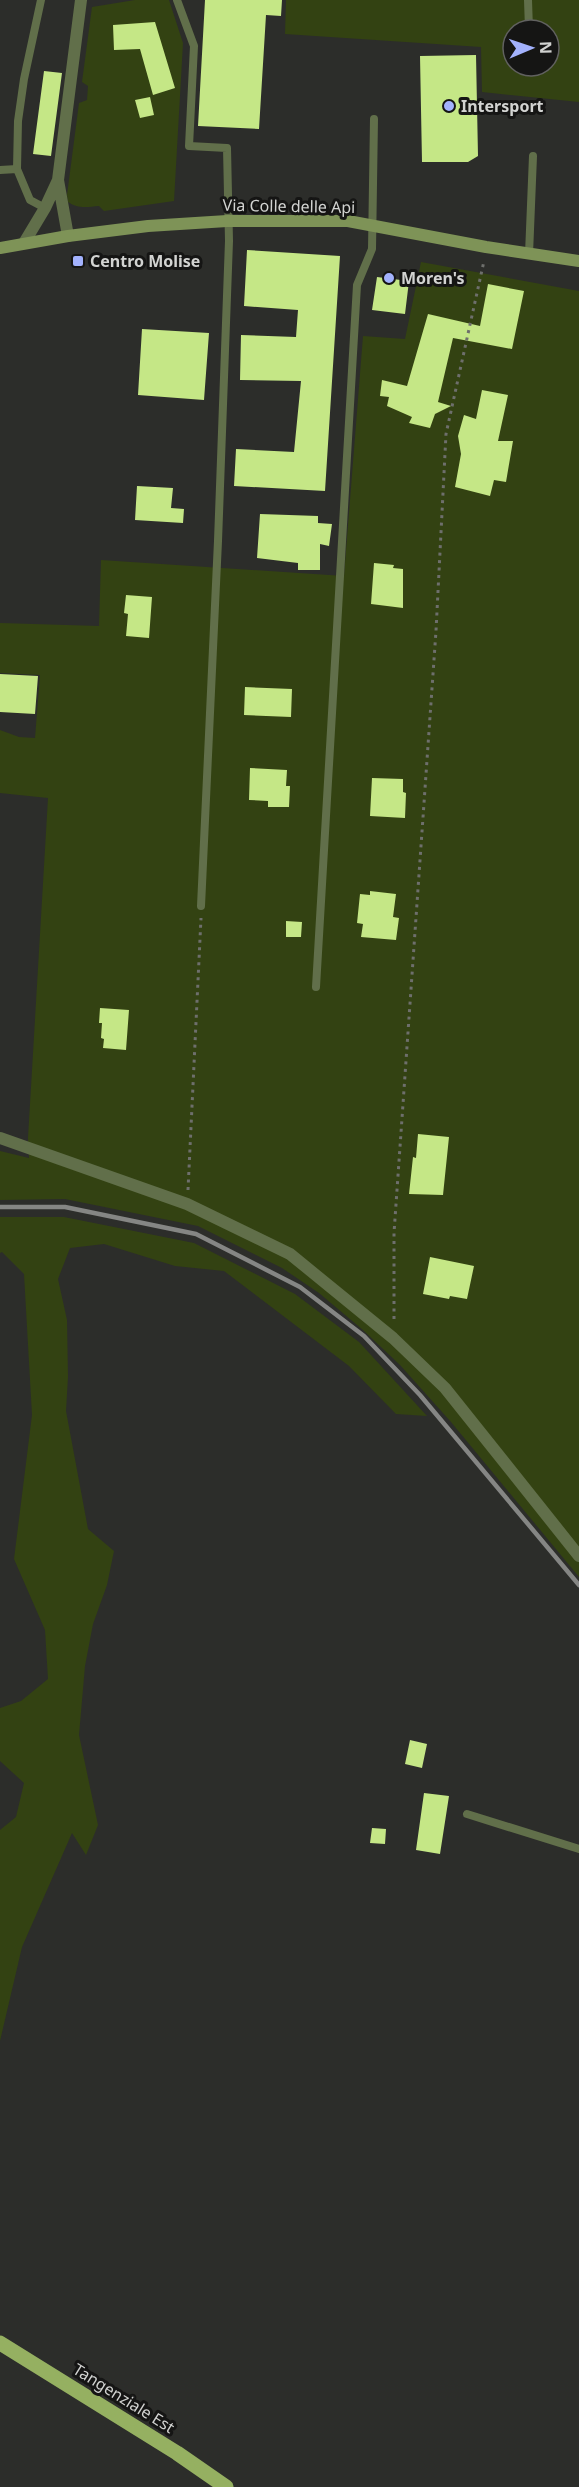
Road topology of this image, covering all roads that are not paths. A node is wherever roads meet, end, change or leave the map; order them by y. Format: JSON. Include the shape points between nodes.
{"nodes":[{"id":1,"x":41,"y":0,"type":"edge"},
{"id":2,"x":81,"y":0,"type":"edge"},
{"id":3,"x":177,"y":0,"type":"edge"},
{"id":4,"x":528,"y":0,"type":"edge"},
{"id":5,"x":529,"y":18,"type":"edge"},
{"id":6,"x":374,"y":119,"type":"dead end"},
{"id":7,"x":533,"y":156,"type":"dead end"},
{"id":8,"x":17,"y":169,"type":"junction"},
{"id":9,"x":0,"y":170,"type":"edge"},
{"id":10,"x":58,"y":180,"type":"junction"},
{"id":11,"x":45,"y":208,"type":"junction"},
{"id":12,"x":227,"y":221,"type":"junction"},
{"id":13,"x":373,"y":225,"type":"junction"},
{"id":14,"x":69,"y":236,"type":"junction"},
{"id":15,"x":24,"y":243,"type":"junction"},
{"id":16,"x":0,"y":248,"type":"edge"},
{"id":17,"x":529,"y":254,"type":"junction"},
{"id":18,"x":579,"y":261,"type":"edge"},
{"id":19,"x":201,"y":906,"type":"road end"},
{"id":20,"x":316,"y":987,"type":"dead end"},
{"id":21,"x":0,"y":1138,"type":"edge"},
{"id":22,"x":579,"y":1556,"type":"edge"},
{"id":23,"x":467,"y":1814,"type":"dead end"},
{"id":24,"x":579,"y":1849,"type":"edge"},
{"id":25,"x":0,"y":2343,"type":"edge"},
{"id":26,"x":226,"y":2487,"type":"edge"}],
"edges":[{"from":1,"to":8,"type":"lane","via":[[18,121]]},
{"from":2,"to":10,"type":"street"},
{"from":3,"to":12,"type":"lane","via":[[194,46],[189,146],[227,148]]},
{"from":4,"to":5,"type":"lane"},
{"from":6,"to":13,"type":"lane"},
{"from":7,"to":17,"type":"lane"},
{"from":8,"to":9,"type":"lane"},
{"from":8,"to":11,"type":"lane","via":[[30,200]]},
{"from":10,"to":11,"type":"street"},
{"from":10,"to":14,"type":"street"},
{"from":11,"to":15,"type":"street"},
{"from":12,"to":13,"type":"main road","name":"Via Colle delle Api","via":[[348,220]]},
{"from":12,"to":14,"type":"main road","name":"Via Colle delle Api"},
{"from":12,"to":19,"type":"lane","via":[[218,541]]},
{"from":13,"to":17,"type":"main road","name":"Via Colle delle Api"},
{"from":13,"to":20,"type":"lane","via":[[372,249],[357,285]]},
{"from":14,"to":15,"type":"main road","name":"Via Colle delle Api"},
{"from":15,"to":16,"type":"main road","name":"Via Colle delle Api"},
{"from":17,"to":18,"type":"main road","name":"Via Colle delle Api"},
{"from":21,"to":22,"type":"street","via":[[187,1204],[290,1254],[393,1338],[445,1388]]},
{"from":23,"to":24,"type":"lane"},
{"from":25,"to":26,"type":"main road","name":"Tangenziale Est"}]}
